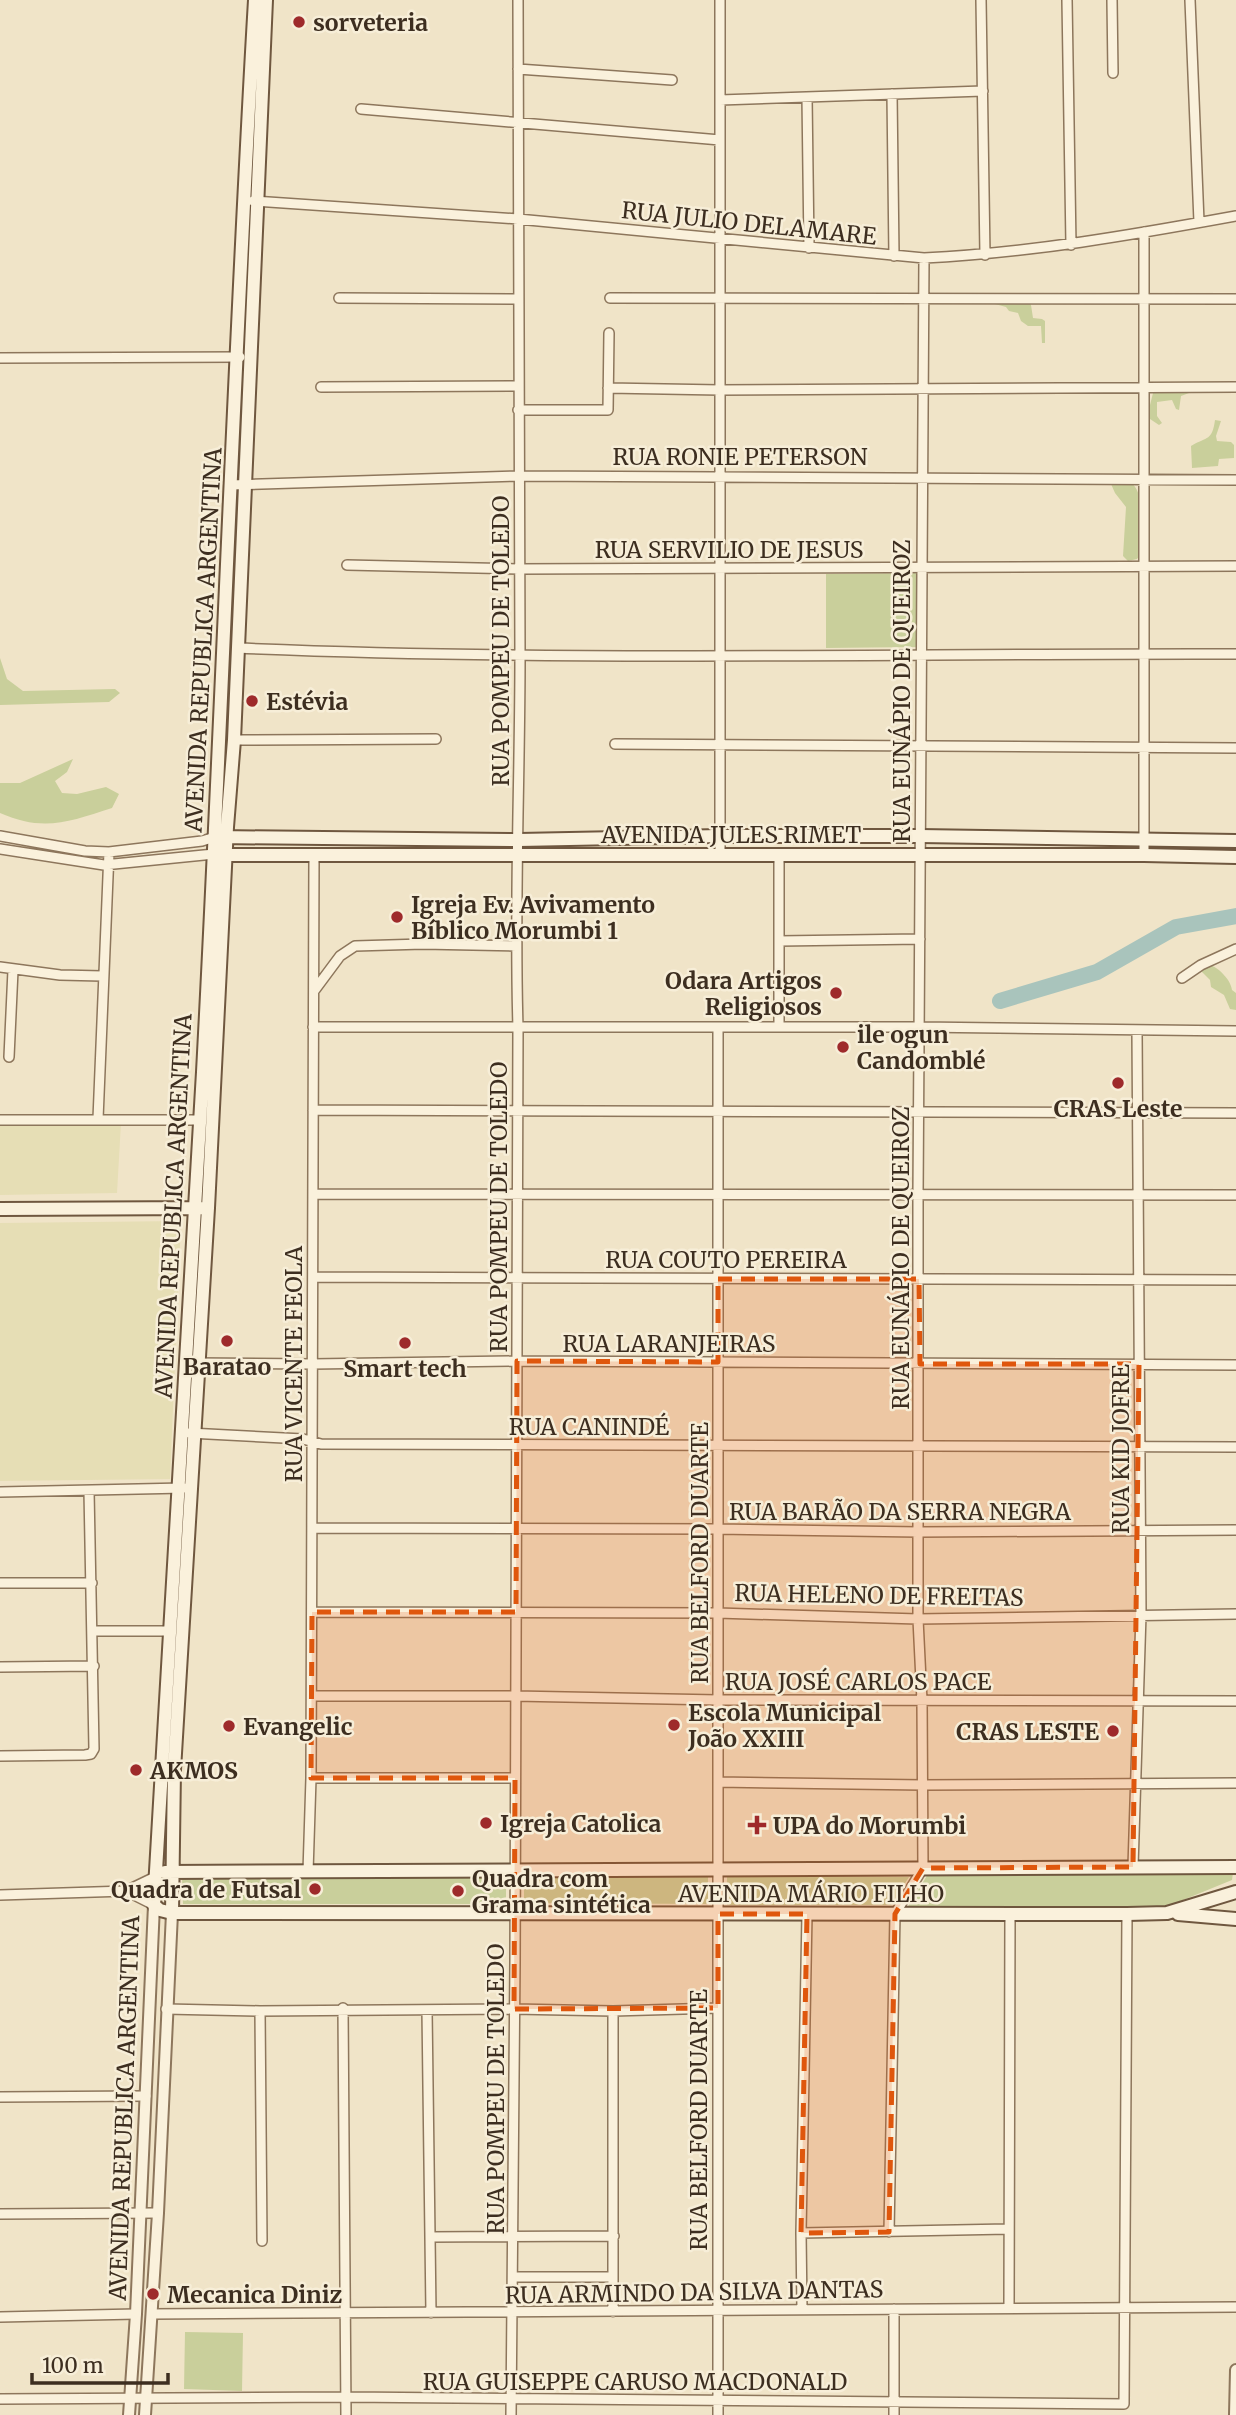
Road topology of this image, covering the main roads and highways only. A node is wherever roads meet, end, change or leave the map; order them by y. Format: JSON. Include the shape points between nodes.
{"nodes":[{"id":1,"x":255,"y":0,"type":"edge"},
{"id":2,"x":266,"y":0,"type":"edge"},
{"id":3,"x":243,"y":357,"type":"junction"},
{"id":4,"x":237,"y":485,"type":"junction"},
{"id":5,"x":224,"y":622,"type":"junction"},
{"id":6,"x":238,"y":648,"type":"junction"},
{"id":7,"x":220,"y":838,"type":"junction"},
{"id":8,"x":1236,"y":841,"type":"edge"},
{"id":9,"x":220,"y":855,"type":"junction"},
{"id":10,"x":1236,"y":857,"type":"edge"},
{"id":11,"x":194,"y":1208,"type":"junction"},
{"id":12,"x":0,"y":1209,"type":"edge"},
{"id":13,"x":208,"y":1209,"type":"junction"},
{"id":14,"x":184,"y":1488,"type":"junction"},
{"id":15,"x":1236,"y":1867,"type":"edge"},
{"id":16,"x":172,"y":1872,"type":"junction"},
{"id":17,"x":155,"y":1877,"type":"junction"},
{"id":18,"x":1236,"y":1892,"type":"edge"},
{"id":19,"x":172,"y":1913,"type":"junction"},
{"id":20,"x":1167,"y":1913,"type":"junction"},
{"id":21,"x":1236,"y":1919,"type":"edge"}],
"edges":[{"from":1,"to":3,"type":"main road","name":"AVENIDA REPUBLICA ARGENTINA","via":[[243,200]]},
{"from":2,"to":3,"type":"main road","name":"AVENIDA REPUBLICA ARGENTINA","via":[[257,201]]},
{"from":3,"to":4,"type":"main road","name":"AVENIDA REPUBLICA ARGENTINA"},
{"from":4,"to":5,"type":"main road","name":"AVENIDA REPUBLICA ARGENTINA"},
{"from":4,"to":6,"type":"main road","name":"AVENIDA REPUBLICA ARGENTINA"},
{"from":5,"to":6,"type":"main road"},
{"from":5,"to":7,"type":"main road","name":"AVENIDA REPUBLICA ARGENTINA"},
{"from":6,"to":7,"type":"main road","name":"AVENIDA REPUBLICA ARGENTINA","via":[[234,740]]},
{"from":7,"to":8,"type":"main road","name":"AVENIDA JULES RIMET","via":[[920,836]]},
{"from":7,"to":9,"type":"main road","name":"AVENIDA REPUBLICA ARGENTINA"},
{"from":9,"to":10,"type":"main road","name":"AVENIDA JULES RIMET"},
{"from":9,"to":11,"type":"main road","name":"AVENIDA REPUBLICA ARGENTINA"},
{"from":9,"to":13,"type":"main road","name":"AVENIDA REPUBLICA ARGENTINA"},
{"from":11,"to":12,"type":"main road"},
{"from":11,"to":13,"type":"main road"},
{"from":11,"to":14,"type":"main road","name":"AVENIDA REPUBLICA ARGENTINA","via":[[182,1425]]},
{"from":13,"to":14,"type":"main road","name":"AVENIDA REPUBLICA ARGENTINA","via":[[195,1435]]},
{"from":14,"to":16,"type":"main road","name":"AVENIDA REPUBLICA ARGENTINA"},
{"from":14,"to":17,"type":"main road","name":"AVENIDA REPUBLICA ARGENTINA"},
{"from":15,"to":16,"type":"main road","name":"AVENIDA MÁRIO FILHO"},
{"from":16,"to":17,"type":"main road","name":"AVENIDA MÁRIO FILHO"},
{"from":16,"to":19,"type":"main road","name":"AVENIDA REPUBLICA ARGENTINA"},
{"from":17,"to":19,"type":"main road","name":"AVENIDA REPUBLICA ARGENTINA","via":[[154,1905]]},
{"from":18,"to":20,"type":"main road","name":"AVENIDA MÁRIO FILHO"},
{"from":19,"to":20,"type":"main road","name":"AVENIDA MÁRIO FILHO"},
{"from":20,"to":21,"type":"main road"}]}
